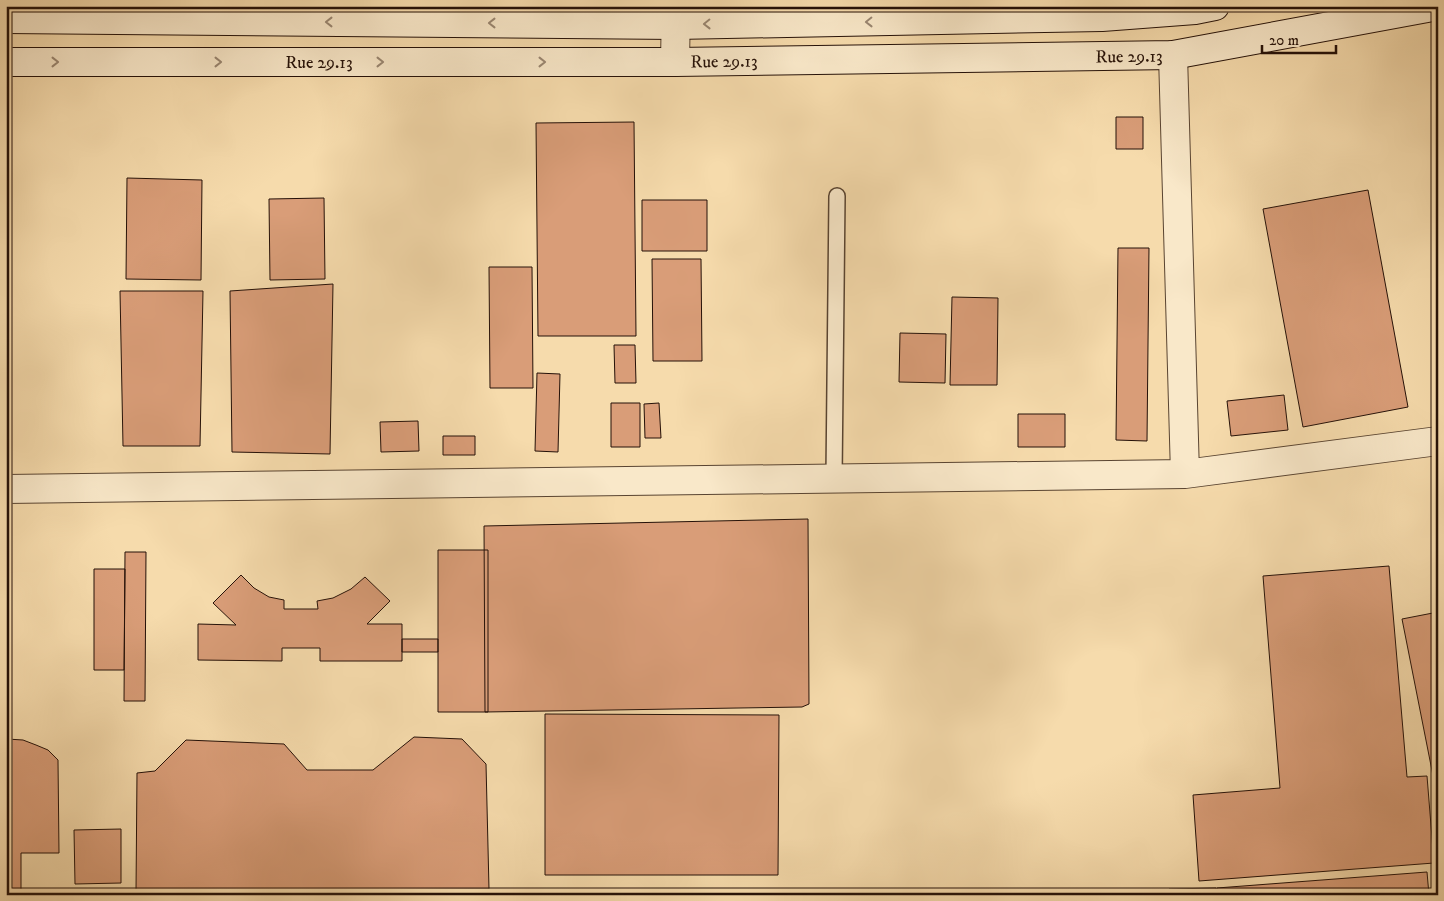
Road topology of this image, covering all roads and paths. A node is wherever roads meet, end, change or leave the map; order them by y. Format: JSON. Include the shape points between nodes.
{"nodes":[{"id":1,"x":1215,"y":6,"type":"edge"},
{"id":2,"x":1438,"y":6,"type":"edge"},
{"id":3,"x":676,"y":16,"type":"edge"},
{"id":4,"x":6,"y":19,"type":"edge"},
{"id":5,"x":1173,"y":55,"type":"junction"},
{"id":6,"x":6,"y":62,"type":"edge"},
{"id":7,"x":675,"y":62,"type":"junction"},
{"id":8,"x":837,"y":196,"type":"dead end"},
{"id":9,"x":1438,"y":441,"type":"edge"},
{"id":10,"x":1185,"y":474,"type":"junction"},
{"id":11,"x":834,"y":478,"type":"junction"},
{"id":12,"x":6,"y":489,"type":"edge"}],
"edges":[{"from":1,"to":3,"type":"main road","one_way":true,"via":[[1102,18]]},
{"from":2,"to":5,"type":"main road","name":"Rue 29.13"},
{"from":3,"to":4,"type":"main road","one_way":true},
{"from":3,"to":7,"type":"main road"},
{"from":5,"to":7,"type":"main road","name":"Rue 29.13"},
{"from":5,"to":10,"type":"main road"},
{"from":6,"to":7,"type":"main road","name":"Rue 29.13","one_way":true},
{"from":8,"to":11,"type":"lane"},
{"from":9,"to":10,"type":"main road"},
{"from":10,"to":11,"type":"main road"},
{"from":11,"to":12,"type":"main road"}]}
